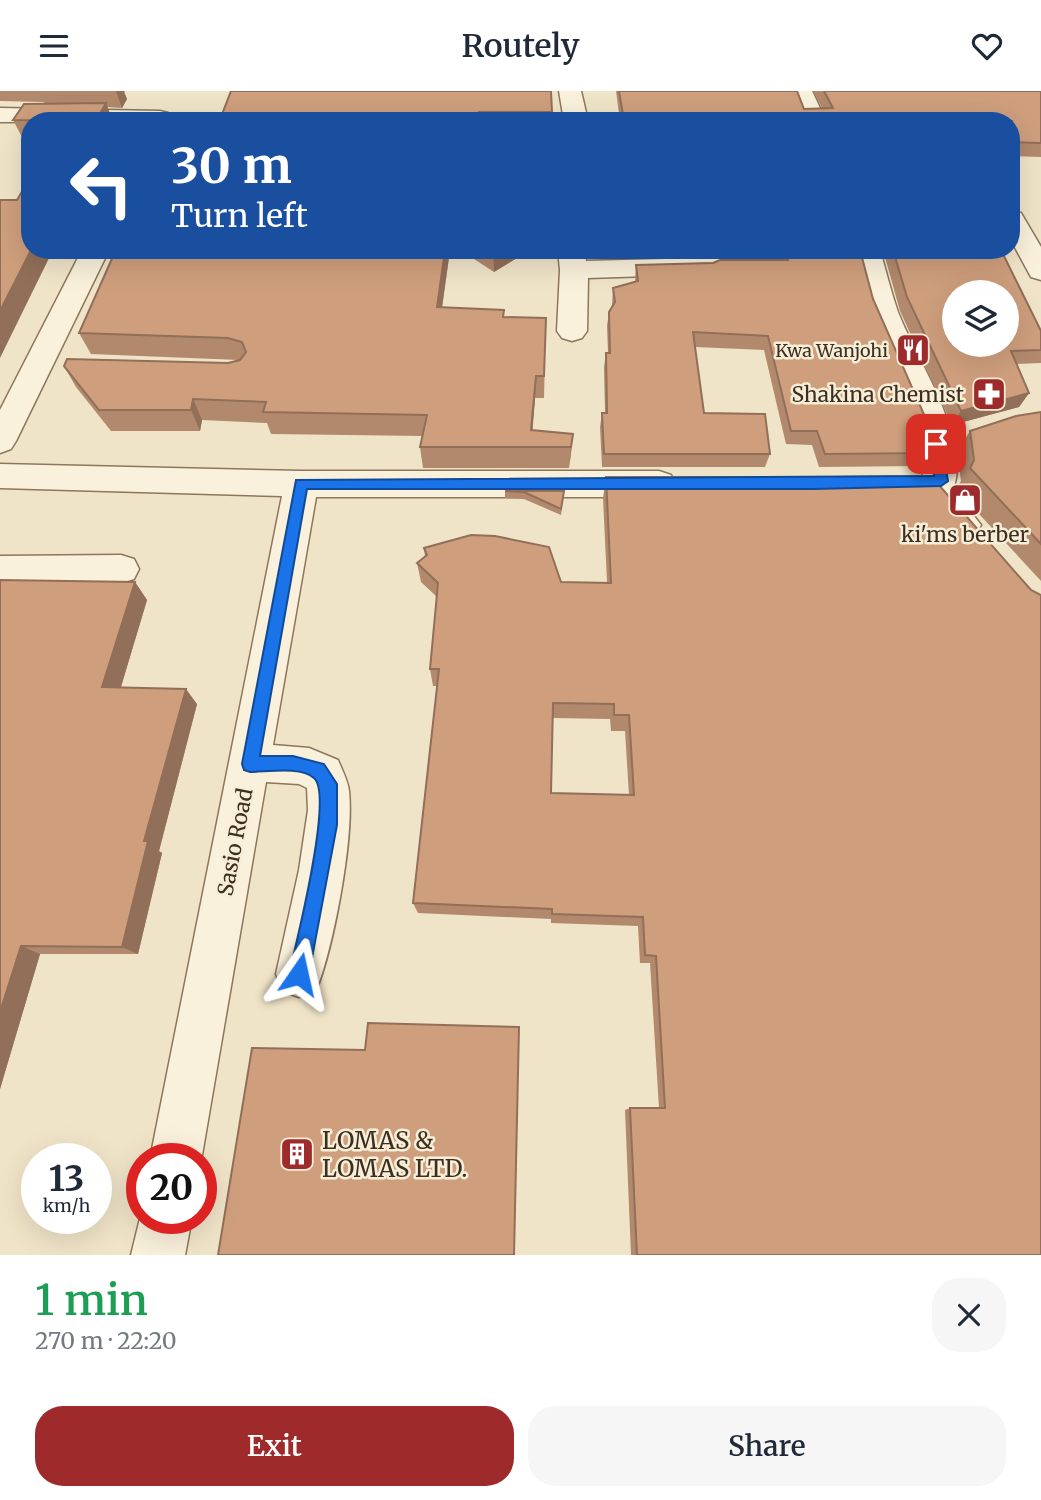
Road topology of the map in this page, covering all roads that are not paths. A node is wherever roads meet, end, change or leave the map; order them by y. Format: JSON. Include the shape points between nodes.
{"nodes":[{"id":1,"x":570,"y":91,"type":"edge"},
{"id":2,"x":801,"y":91,"type":"edge"},
{"id":3,"x":574,"y":112,"type":"edge"},
{"id":4,"x":810,"y":112,"type":"edge"},
{"id":5,"x":0,"y":115,"type":"edge"},
{"id":6,"x":21,"y":115,"type":"edge"},
{"id":7,"x":1020,"y":233,"type":"edge"},
{"id":8,"x":93,"y":259,"type":"edge"},
{"id":9,"x":724,"y":259,"type":"edge"},
{"id":10,"x":869,"y":259,"type":"edge"},
{"id":11,"x":573,"y":260,"type":"edge"},
{"id":12,"x":1041,"y":271,"type":"edge"},
{"id":13,"x":572,"y":331,"type":"dead end"},
{"id":14,"x":969,"y":433,"type":"edge"},
{"id":15,"x":0,"y":441,"type":"edge"},
{"id":16,"x":936,"y":444,"type":"junction"},
{"id":17,"x":0,"y":476,"type":"edge"},
{"id":18,"x":905,"y":481,"type":"edge"},
{"id":19,"x":941,"y":481,"type":"junction"},
{"id":20,"x":301,"y":484,"type":"junction"},
{"id":21,"x":692,"y":484,"type":"edge"},
{"id":22,"x":982,"y":545,"type":"edge"},
{"id":23,"x":121,"y":569,"type":"dead end"},
{"id":24,"x":0,"y":570,"type":"edge"},
{"id":25,"x":250,"y":764,"type":"junction"},
{"id":26,"x":299,"y":974,"type":"dead end"},
{"id":27,"x":179,"y":1143,"type":"edge"},
{"id":28,"x":161,"y":1234,"type":"edge"},
{"id":29,"x":158,"y":1255,"type":"edge"}],
"edges":[{"from":1,"to":3,"type":"street"},
{"from":2,"to":4,"type":"street"},
{"from":5,"to":6,"type":"street"},
{"from":7,"to":12,"type":"street"},
{"from":8,"to":15,"type":"street","via":[[51,367]]},
{"from":9,"to":11,"type":"street","via":[[700,267]]},
{"from":10,"to":16,"type":"street","via":[[884,312],[937,432]]},
{"from":11,"to":13,"type":"street"},
{"from":14,"to":16,"type":"street"},
{"from":16,"to":19,"type":"street"},
{"from":17,"to":20,"type":"street"},
{"from":18,"to":19,"type":"street"},
{"from":19,"to":22,"type":"street","via":[[936,491]]},
{"from":20,"to":21,"type":"street"},
{"from":20,"to":25,"type":"street","name":"Sasio Road"},
{"from":23,"to":24,"type":"street"},
{"from":25,"to":26,"type":"street","via":[[318,769],[329,784],[329,825]]},
{"from":25,"to":27,"type":"street","name":"Sasio Road"},
{"from":28,"to":29,"type":"street"}]}
